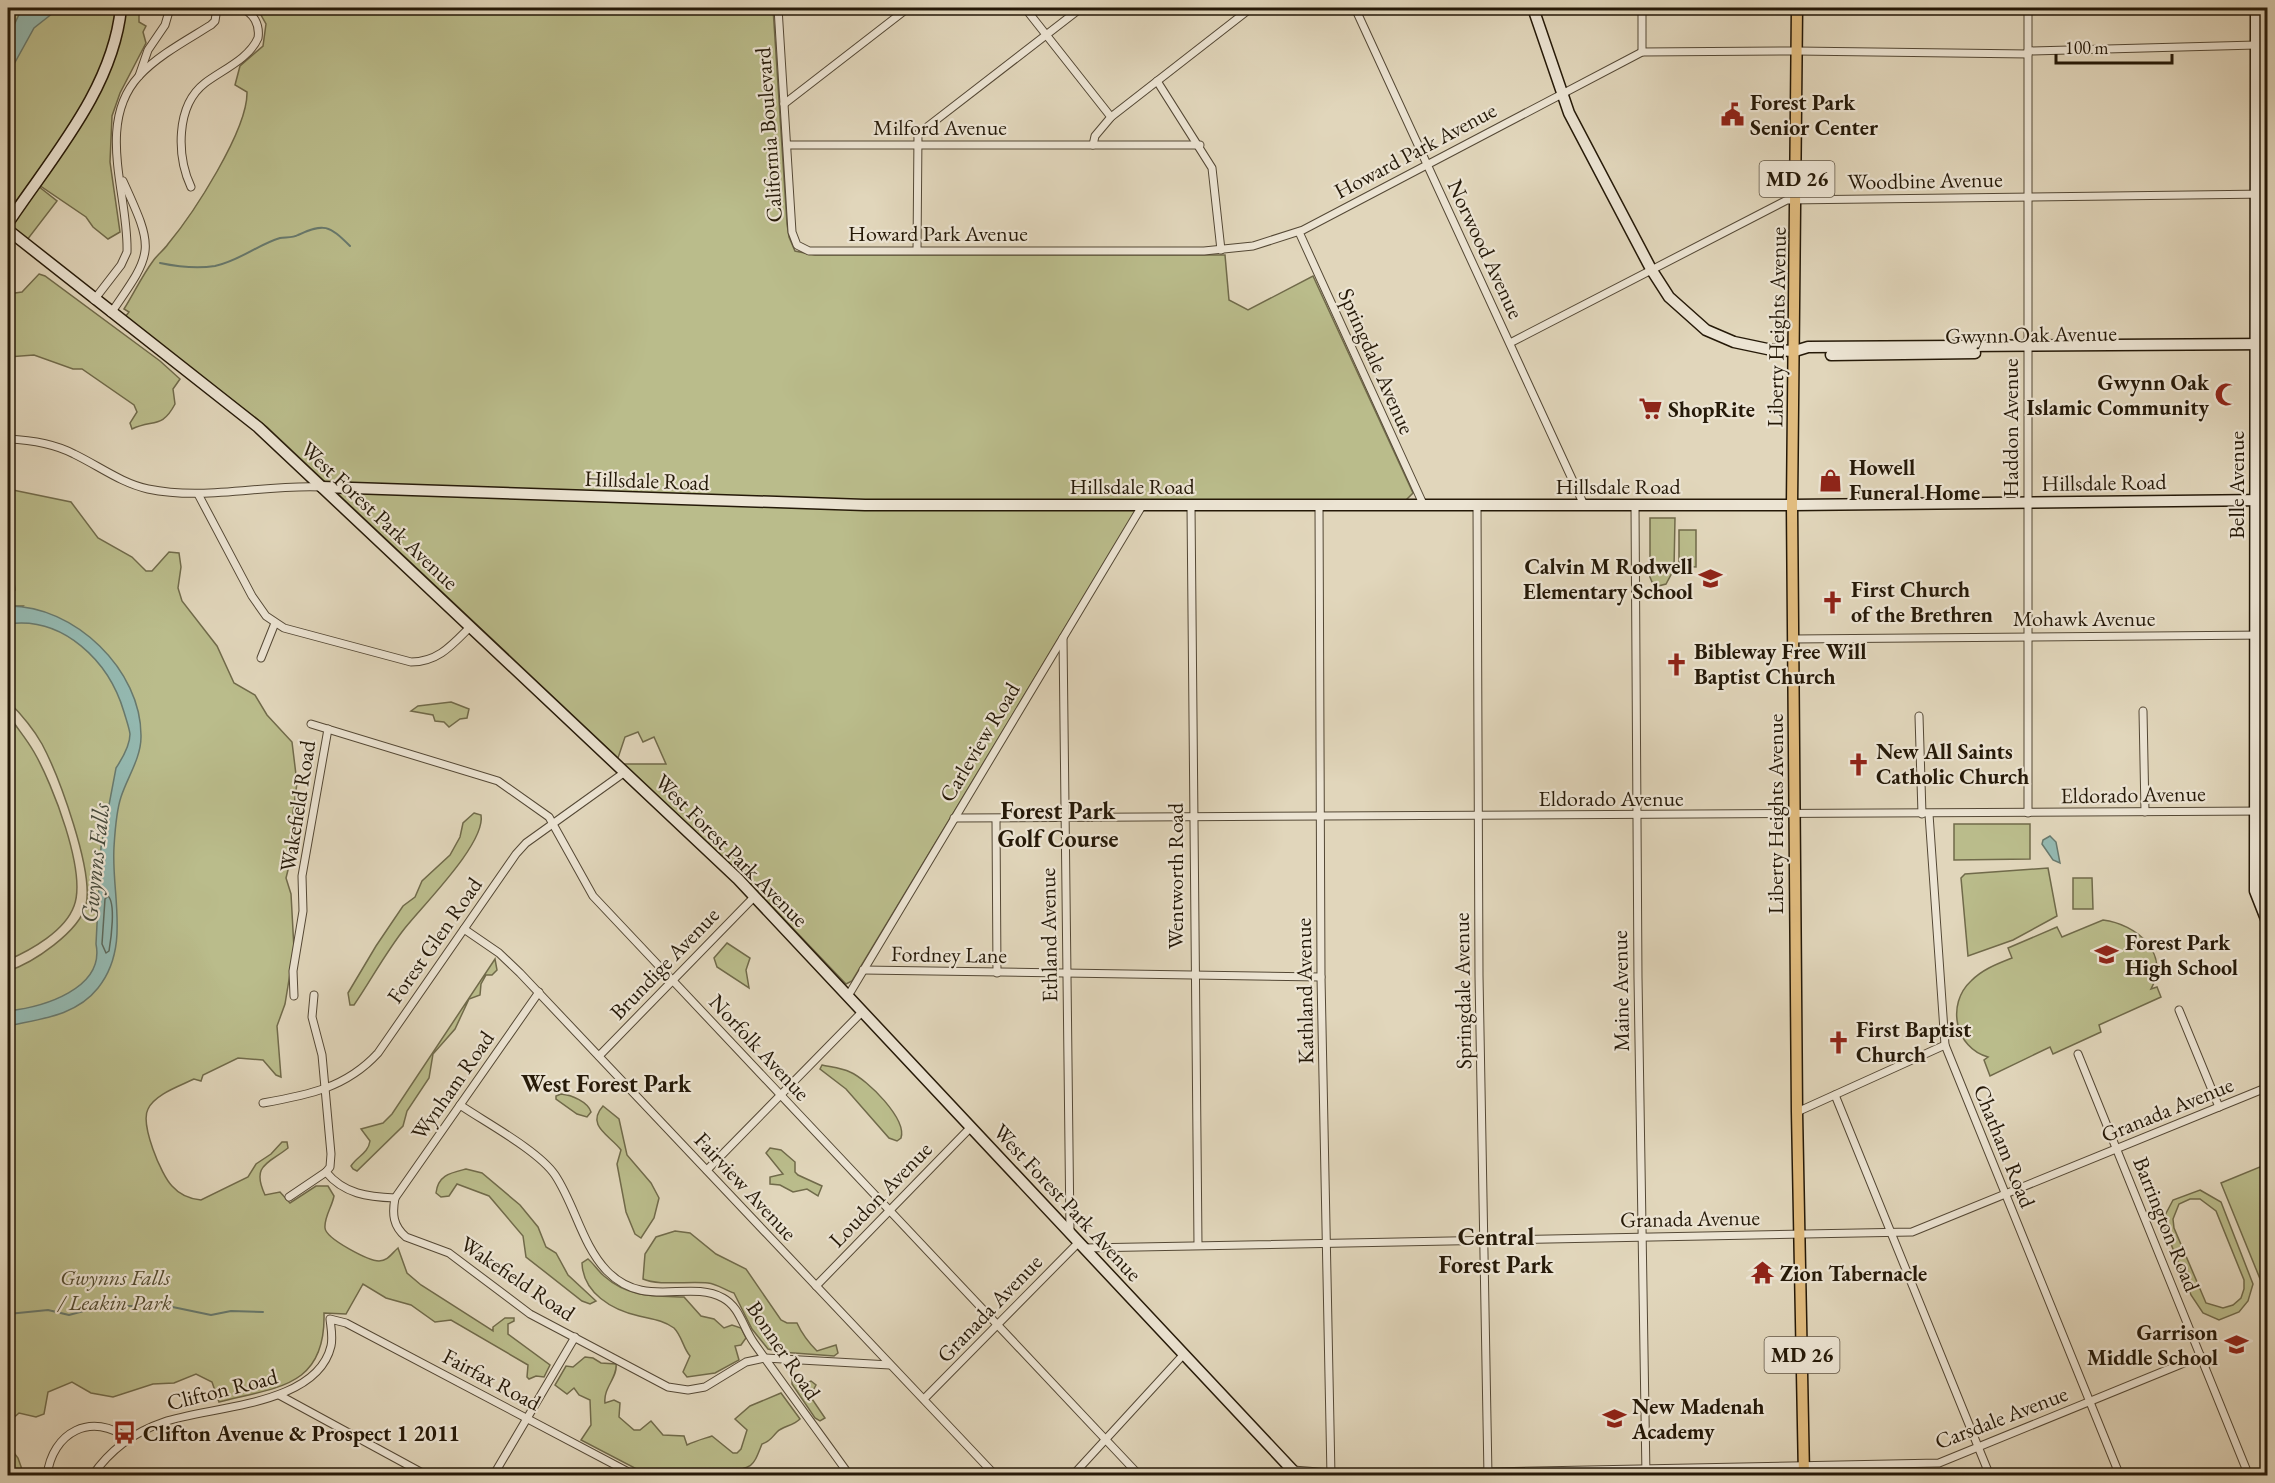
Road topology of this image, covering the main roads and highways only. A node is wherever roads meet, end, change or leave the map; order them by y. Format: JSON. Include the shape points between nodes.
{"nodes":[{"id":1,"x":121,"y":8,"type":"edge"},
{"id":2,"x":1533,"y":8,"type":"edge"},
{"id":3,"x":1797,"y":8,"type":"edge"},
{"id":4,"x":2256,"y":8,"type":"edge"},
{"id":5,"x":8,"y":223,"type":"edge"},
{"id":6,"x":8,"y":230,"type":"edge"},
{"id":7,"x":8,"y":239,"type":"edge"},
{"id":8,"x":94,"y":300,"type":"junction"},
{"id":9,"x":2268,"y":344,"type":"edge"},
{"id":10,"x":2256,"y":348,"type":"junction"},
{"id":11,"x":1796,"y":351,"type":"junction"},
{"id":12,"x":2268,"y":351,"type":"edge"},
{"id":13,"x":322,"y":487,"type":"junction"},
{"id":14,"x":2262,"y":500,"type":"edge"},
{"id":15,"x":1792,"y":506,"type":"junction"},
{"id":16,"x":2268,"y":924,"type":"edge"},
{"id":17,"x":1804,"y":1471,"type":"edge"},
{"id":18,"x":1293,"y":1474,"type":"edge"}],
"edges":[{"from":1,"to":5,"type":"main road","via":[[115,40],[92,96]]},
{"from":2,"to":11,"type":"main road","name":"Gwynn Oak Avenue","via":[[1561,94],[1669,297],[1706,330],[1755,348]]},
{"from":3,"to":11,"type":"main road","name":"Liberty Heights Avenue","number":"MD 26"},
{"from":4,"to":10,"type":"main road","name":"Belle Avenue"},
{"from":6,"to":8,"type":"main road","name":"West Forest Park Avenue"},
{"from":7,"to":8,"type":"main road","name":"West Forest Park Avenue","via":[[84,297]]},
{"from":8,"to":13,"type":"main road","name":"West Forest Park Avenue","via":[[258,427]]},
{"from":9,"to":10,"type":"main road","name":"Gwynn Oak Avenue"},
{"from":10,"to":11,"type":"main road","name":"Gwynn Oak Avenue","via":[[1808,354]]},
{"from":10,"to":12,"type":"main road","name":"Gwynn Oak Avenue"},
{"from":10,"to":14,"type":"main road","name":"Belle Avenue"},
{"from":11,"to":15,"type":"main road","name":"Liberty Heights Avenue","number":"MD 26"},
{"from":13,"to":15,"type":"main road","name":"Hillsdale Road","via":[[788,504]]},
{"from":13,"to":18,"type":"main road","name":"West Forest Park Avenue","via":[[754,896]]},
{"from":14,"to":15,"type":"main road","name":"Hillsdale Road"},
{"from":14,"to":16,"type":"main road","name":"Belle Avenue","via":[[2255,635],[2255,897]]},
{"from":15,"to":17,"type":"main road","name":"Liberty Heights Avenue","number":"MD 26"}]}
